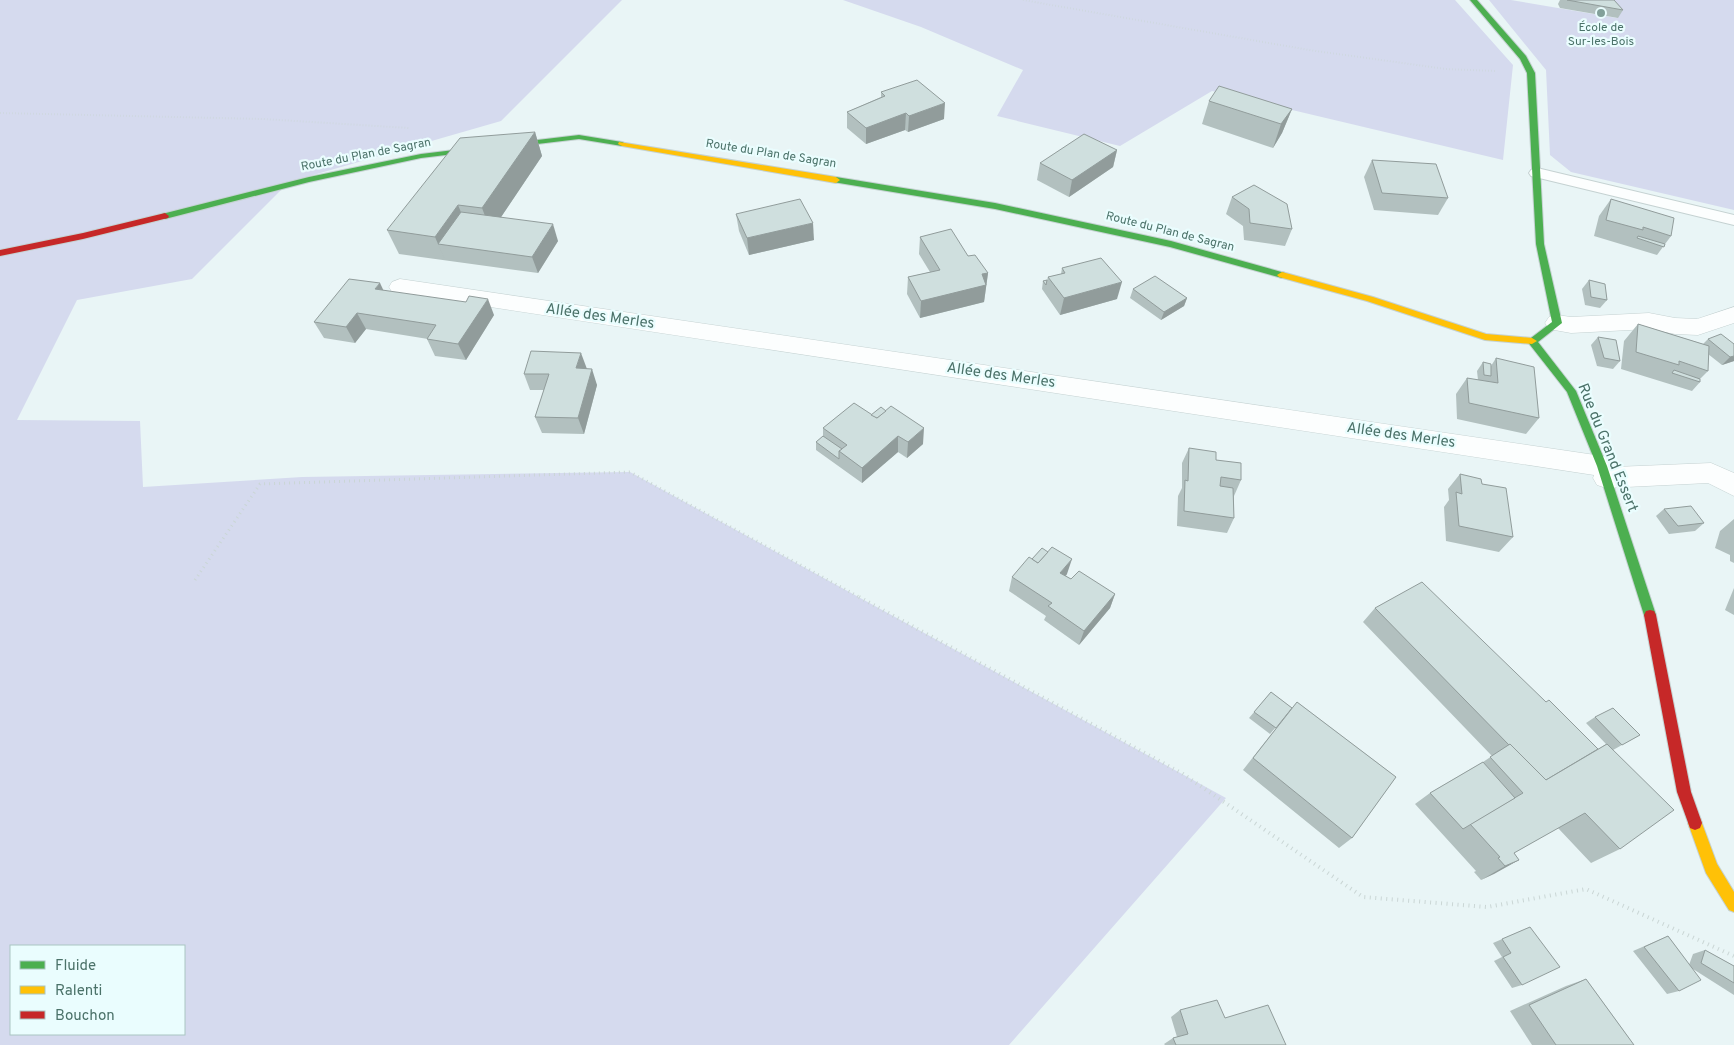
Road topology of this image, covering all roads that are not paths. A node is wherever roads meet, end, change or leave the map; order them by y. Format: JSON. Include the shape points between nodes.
{"nodes":[{"id":1,"x":1473,"y":0,"type":"edge"},
{"id":2,"x":1537,"y":174,"type":"junction"},
{"id":3,"x":1734,"y":220,"type":"edge"},
{"id":4,"x":0,"y":253,"type":"edge"},
{"id":5,"x":400,"y":287,"type":"dead end"},
{"id":6,"x":1734,"y":316,"type":"edge"},
{"id":7,"x":1556,"y":323,"type":"junction"},
{"id":8,"x":1532,"y":341,"type":"junction"},
{"id":9,"x":1604,"y":472,"type":"junction"},
{"id":10,"x":1734,"y":484,"type":"edge"},
{"id":11,"x":1734,"y":905,"type":"edge"}],
"edges":[{"from":1,"to":2,"type":"street","via":[[1523,58],[1530,73]]},
{"from":2,"to":3,"type":"lane"},
{"from":2,"to":7,"type":"street","via":[[1540,244]]},
{"from":4,"to":8,"type":"street","name":"Route du Plan de Sagran","via":[[421,156],[579,136],[995,206],[1171,244],[1370,299],[1485,337]]},
{"from":5,"to":9,"type":"street","name":"Allée des Merles"},
{"from":6,"to":7,"type":"street","via":[[1698,327],[1649,321]]},
{"from":7,"to":8,"type":"street"},
{"from":8,"to":9,"type":"street","name":"Rue du Grand Essert","via":[[1571,391]]},
{"from":9,"to":10,"type":"street","name":"Allée des Merles","via":[[1711,473]]},
{"from":9,"to":11,"type":"street","name":"Rue du Grand Essert","via":[[1648,604],[1684,792],[1711,868]]}]}
